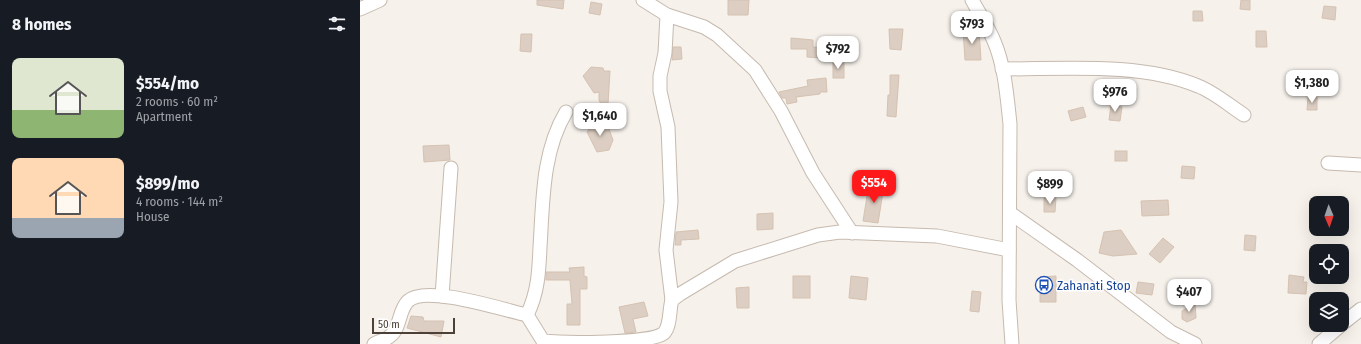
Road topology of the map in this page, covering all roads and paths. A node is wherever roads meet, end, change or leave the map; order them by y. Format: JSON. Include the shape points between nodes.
{"nodes":[{"id":1,"x":380,"y":0,"type":"edge"},
{"id":2,"x":643,"y":0,"type":"edge"},
{"id":3,"x":972,"y":0,"type":"edge"},
{"id":4,"x":360,"y":9,"type":"edge"},
{"id":5,"x":667,"y":15,"type":"junction"},
{"id":6,"x":1002,"y":69,"type":"junction"},
{"id":7,"x":566,"y":112,"type":"dead end"},
{"id":8,"x":1244,"y":115,"type":"dead end"},
{"id":9,"x":1328,"y":163,"type":"dead end"},
{"id":10,"x":1361,"y":165,"type":"edge"},
{"id":11,"x":451,"y":168,"type":"dead end"},
{"id":12,"x":1010,"y":213,"type":"junction"},
{"id":13,"x":852,"y":233,"type":"junction"},
{"id":14,"x":1009,"y":250,"type":"junction"},
{"id":15,"x":442,"y":296,"type":"junction"},
{"id":16,"x":672,"y":300,"type":"junction"},
{"id":17,"x":1361,"y":308,"type":"edge"},
{"id":18,"x":527,"y":315,"type":"junction"},
{"id":19,"x":1349,"y":319,"type":"edge"},
{"id":20,"x":1334,"y":332,"type":"edge"},
{"id":21,"x":666,"y":338,"type":"edge"},
{"id":22,"x":374,"y":344,"type":"edge"},
{"id":23,"x":1012,"y":344,"type":"edge"},
{"id":24,"x":1195,"y":344,"type":"edge"},
{"id":25,"x":1319,"y":344,"type":"edge"}],
"edges":[{"from":1,"to":4,"type":"street"},
{"from":2,"to":5,"type":"street"},
{"from":3,"to":6,"type":"street","via":[[994,41]]},
{"from":5,"to":13,"type":"street","via":[[704,27],[717,35],[755,70],[781,112],[813,173]]},
{"from":5,"to":16,"type":"street","via":[[660,91],[668,127],[671,202],[666,250]]},
{"from":6,"to":8,"type":"street","via":[[1113,69],[1163,74],[1200,86]]},
{"from":6,"to":12,"type":"street","via":[[1010,124]]},
{"from":7,"to":18,"type":"street","via":[[556,129],[550,149],[543,196],[538,278],[534,300]]},
{"from":9,"to":10,"type":"street"},
{"from":11,"to":15,"type":"street"},
{"from":12,"to":14,"type":"street"},
{"from":12,"to":24,"type":"street","via":[[1077,260],[1171,332]]},
{"from":13,"to":14,"type":"street","via":[[937,236]]},
{"from":13,"to":16,"type":"street","via":[[818,235],[735,261]]},
{"from":14,"to":23,"type":"street"},
{"from":15,"to":18,"type":"street"},
{"from":15,"to":22,"type":"street","via":[[409,300],[402,309],[396,329],[390,337]]},
{"from":16,"to":21,"type":"street"},
{"from":17,"to":19,"type":"street"},
{"from":18,"to":21,"type":"street","via":[[543,341],[620,343]]},
{"from":20,"to":25,"type":"street"}]}
